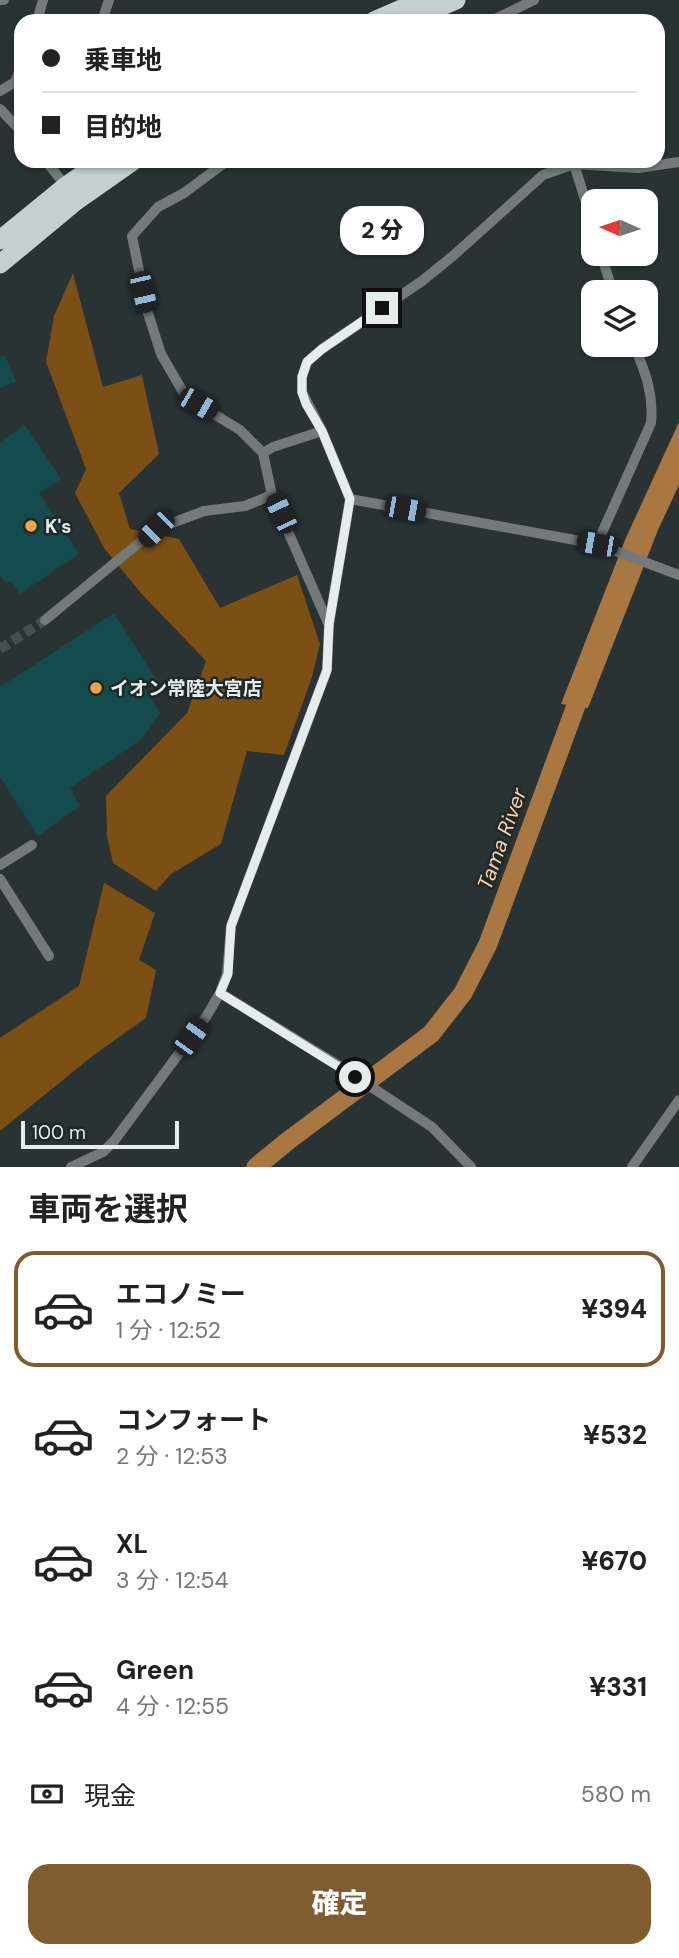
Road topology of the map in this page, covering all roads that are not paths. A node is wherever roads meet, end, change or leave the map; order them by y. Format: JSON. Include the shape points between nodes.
{"nodes":[{"id":1,"x":456,"y":0,"type":"edge"},
{"id":2,"x":534,"y":0,"type":"edge"},
{"id":3,"x":429,"y":11,"type":"edge"},
{"id":4,"x":391,"y":14,"type":"edge"},
{"id":5,"x":505,"y":14,"type":"edge"},
{"id":6,"x":0,"y":109,"type":"edge"},
{"id":7,"x":14,"y":124,"type":"edge"},
{"id":8,"x":51,"y":168,"type":"edge"},
{"id":9,"x":95,"y":168,"type":"edge"},
{"id":10,"x":120,"y":168,"type":"edge"},
{"id":11,"x":218,"y":168,"type":"edge"},
{"id":12,"x":563,"y":168,"type":"edge"},
{"id":13,"x":575,"y":168,"type":"edge"},
{"id":14,"x":582,"y":189,"type":"edge"},
{"id":15,"x":71,"y":194,"type":"junction"},
{"id":16,"x":0,"y":240,"type":"edge"},
{"id":17,"x":0,"y":264,"type":"edge"},
{"id":18,"x":639,"y":357,"type":"edge"},
{"id":19,"x":322,"y":431,"type":"junction"},
{"id":20,"x":263,"y":453,"type":"junction"},
{"id":21,"x":272,"y":495,"type":"junction"},
{"id":22,"x":350,"y":499,"type":"junction"},
{"id":23,"x":597,"y":544,"type":"junction"},
{"id":24,"x":679,"y":575,"type":"edge"},
{"id":25,"x":45,"y":620,"type":"tunnel mouth"},
{"id":26,"x":329,"y":624,"type":"junction"},
{"id":27,"x":32,"y":845,"type":"dead end"},
{"id":28,"x":0,"y":865,"type":"edge"},
{"id":29,"x":0,"y":879,"type":"edge"},
{"id":30,"x":49,"y":956,"type":"dead end"},
{"id":31,"x":220,"y":993,"type":"junction"},
{"id":32,"x":679,"y":1100,"type":"edge"},
{"id":33,"x":71,"y":1167,"type":"edge"},
{"id":34,"x":471,"y":1167,"type":"edge"},
{"id":35,"x":632,"y":1167,"type":"edge"}],
"edges":[{"from":1,"to":3,"type":"highway"},
{"from":2,"to":5,"type":"street"},
{"from":3,"to":4,"type":"highway"},
{"from":6,"to":7,"type":"street"},
{"from":8,"to":15,"type":"street"},
{"from":9,"to":15,"type":"highway"},
{"from":10,"to":15,"type":"highway"},
{"from":11,"to":20,"type":"street","via":[[158,207],[132,236],[161,354],[186,397],[240,430]]},
{"from":12,"to":19,"type":"street","via":[[543,175],[454,256],[307,362],[302,392]]},
{"from":13,"to":14,"type":"street"},
{"from":15,"to":16,"type":"highway"},
{"from":15,"to":17,"type":"highway"},
{"from":18,"to":23,"type":"street","via":[[650,384],[651,423]]},
{"from":19,"to":20,"type":"street"},
{"from":19,"to":22,"type":"street"},
{"from":20,"to":21,"type":"street"},
{"from":21,"to":25,"type":"street","via":[[245,506],[204,511],[156,529]]},
{"from":21,"to":26,"type":"street"},
{"from":22,"to":23,"type":"street"},
{"from":22,"to":26,"type":"street"},
{"from":23,"to":24,"type":"street"},
{"from":26,"to":31,"type":"street","via":[[327,670],[231,926],[228,974]]},
{"from":27,"to":28,"type":"street"},
{"from":29,"to":30,"type":"street"},
{"from":31,"to":33,"type":"street","via":[[114,1141],[103,1152]]},
{"from":31,"to":34,"type":"street","via":[[432,1127]]},
{"from":32,"to":35,"type":"street"}]}
